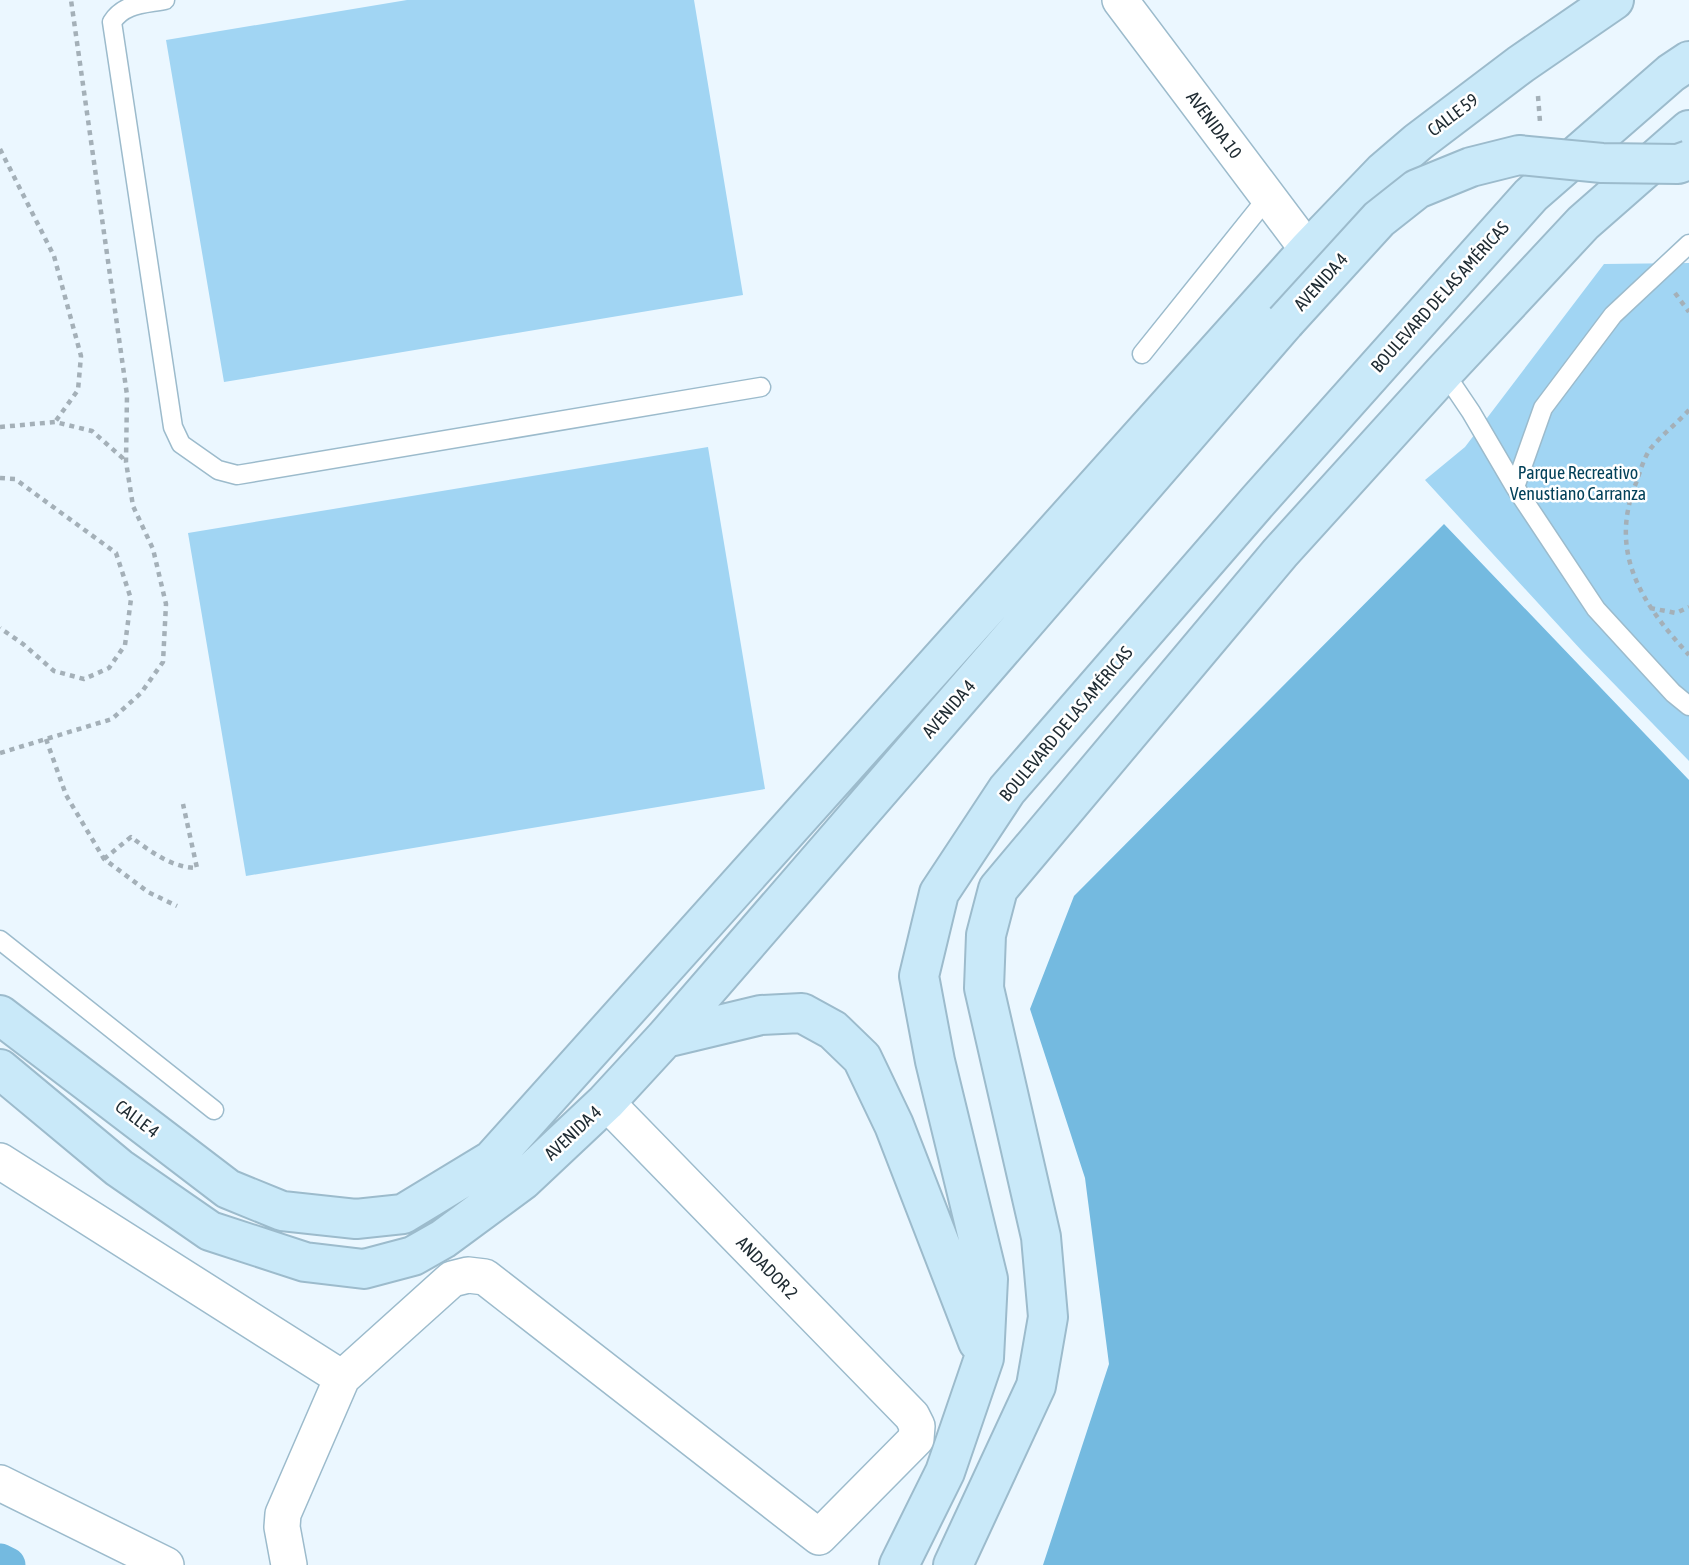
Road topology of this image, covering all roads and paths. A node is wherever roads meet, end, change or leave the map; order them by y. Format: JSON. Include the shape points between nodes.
{"nodes":[{"id":1,"x":71,"y":0,"type":"edge"},
{"id":2,"x":165,"y":0,"type":"edge"},
{"id":3,"x":1614,"y":0,"type":"edge"},
{"id":4,"x":1126,"y":2,"type":"edge"},
{"id":5,"x":1689,"y":61,"type":"edge"},
{"id":6,"x":1689,"y":130,"type":"edge"},
{"id":7,"x":0,"y":149,"type":"edge"},
{"id":8,"x":1689,"y":160,"type":"edge"},
{"id":9,"x":1268,"y":197,"type":"junction"},
{"id":10,"x":1689,"y":244,"type":"edge"},
{"id":11,"x":1308,"y":250,"type":"junction"},
{"id":12,"x":1142,"y":354,"type":"dead end"},
{"id":13,"x":1444,"y":372,"type":"junction"},
{"id":14,"x":761,"y":387,"type":"dead end"},
{"id":15,"x":1689,"y":410,"type":"edge"},
{"id":16,"x":55,"y":422,"type":"junction"},
{"id":17,"x":0,"y":427,"type":"edge"},
{"id":18,"x":126,"y":462,"type":"junction"},
{"id":19,"x":0,"y":478,"type":"edge"},
{"id":20,"x":1515,"y":487,"type":"junction"},
{"id":21,"x":1689,"y":607,"type":"edge"},
{"id":22,"x":1650,"y":608,"type":"junction"},
{"id":23,"x":0,"y":628,"type":"edge"},
{"id":24,"x":1689,"y":655,"type":"edge"},
{"id":25,"x":1689,"y":706,"type":"edge"},
{"id":26,"x":46,"y":739,"type":"junction"},
{"id":27,"x":0,"y":753,"type":"edge"},
{"id":28,"x":183,"y":804,"type":"dead end"},
{"id":29,"x":104,"y":859,"type":"junction"},
{"id":30,"x":177,"y":906,"type":"dead end"},
{"id":31,"x":0,"y":940,"type":"edge"},
{"id":32,"x":0,"y":1014,"type":"edge"},
{"id":33,"x":665,"y":1038,"type":"junction"},
{"id":34,"x":0,"y":1069,"type":"edge"},
{"id":35,"x":606,"y":1102,"type":"junction"},
{"id":36,"x":214,"y":1110,"type":"dead end"},
{"id":37,"x":0,"y":1161,"type":"edge"},
{"id":38,"x":282,"y":1211,"type":"joint"},
{"id":39,"x":984,"y":1358,"type":"junction"},
{"id":40,"x":342,"y":1378,"type":"junction"},
{"id":41,"x":0,"y":1483,"type":"edge"},
{"id":42,"x":166,"y":1565,"type":"edge"},
{"id":43,"x":289,"y":1565,"type":"edge"},
{"id":44,"x":899,"y":1565,"type":"edge"},
{"id":45,"x":953,"y":1565,"type":"edge"}],
"edges":[{"from":1,"to":18,"type":"path","via":[[127,395]]},
{"from":2,"to":14,"type":"lane","via":[[129,6],[112,22],[173,427],[181,444],[218,470],[237,475]]},
{"from":3,"to":11,"type":"main road","name":"CALLE 59","via":[[1418,142]]},
{"from":4,"to":9,"type":"street","name":"AVENIDA 10"},
{"from":5,"to":39,"type":"main road","name":"BOULEVARD DE LAS AMÉRICAS","via":[[1531,195],[1007,790],[939,893],[919,976],[988,1279]]},
{"from":6,"to":13,"type":"main road","via":[[1583,223]]},
{"from":7,"to":16,"type":"path","via":[[54,256],[81,356],[78,390]]},
{"from":8,"to":33,"type":"main road","name":"AVENIDA 4","bridge":true,"via":[[1678,164],[1602,163],[1519,155],[1471,167],[1417,189],[1379,219]]},
{"from":9,"to":11,"type":"street","name":"AVENIDA 10"},
{"from":9,"to":12,"type":"lane"},
{"from":10,"to":20,"type":"lane","via":[[1613,315],[1543,408]]},
{"from":11,"to":38,"type":"main road","name":"AVENIDA 4","via":[[492,1160],[403,1214],[356,1219]]},
{"from":13,"to":20,"type":"lane"},
{"from":13,"to":45,"type":"main road","via":[[1280,553],[998,889],[986,935],[984,988],[1041,1237],[1048,1317],[1036,1386]]},
{"from":15,"to":22,"type":"path","via":[[1649,450],[1629,500],[1624,531],[1631,570]]},
{"from":16,"to":17,"type":"path"},
{"from":16,"to":18,"type":"path","via":[[92,431]]},
{"from":18,"to":26,"type":"path","via":[[133,506],[153,550],[166,604],[163,662],[141,693],[111,719]]},
{"from":19,"to":23,"type":"path","via":[[15,479],[116,553],[131,599],[125,645],[109,668],[84,679],[54,671]]},
{"from":20,"to":25,"type":"lane","via":[[1596,609]]},
{"from":21,"to":22,"type":"path","via":[[1676,613]]},
{"from":22,"to":24,"type":"path"},
{"from":26,"to":27,"type":"path"},
{"from":26,"to":29,"type":"path","via":[[66,795]]},
{"from":28,"to":29,"type":"path","via":[[197,868],[156,856],[131,837]]},
{"from":29,"to":30,"type":"path","via":[[148,892]]},
{"from":31,"to":36,"type":"lane"},
{"from":32,"to":38,"type":"main road","name":"CALLE 4","via":[[228,1189]]},
{"from":33,"to":35,"type":"main road","name":"AVENIDA 4"},
{"from":33,"to":39,"type":"main road","via":[[761,1015],[802,1013],[833,1030],[862,1058],[894,1125]]},
{"from":34,"to":35,"type":"main road","name":"AVENIDA 4","via":[[119,1168],[210,1231],[304,1262],[364,1269],[413,1256],[443,1239],[523,1180]]},
{"from":35,"to":40,"type":"street","name":"ANDADOR 2","via":[[912,1416],[916,1439],[819,1537],[485,1277],[468,1275],[452,1279]]},
{"from":37,"to":40,"type":"street"},
{"from":39,"to":44,"type":"main road","name":"BOULEVARD DE LAS AMÉRICAS","via":[[944,1472]]},
{"from":40,"to":43,"type":"street","via":[[284,1514]]},
{"from":41,"to":42,"type":"street"}]}
